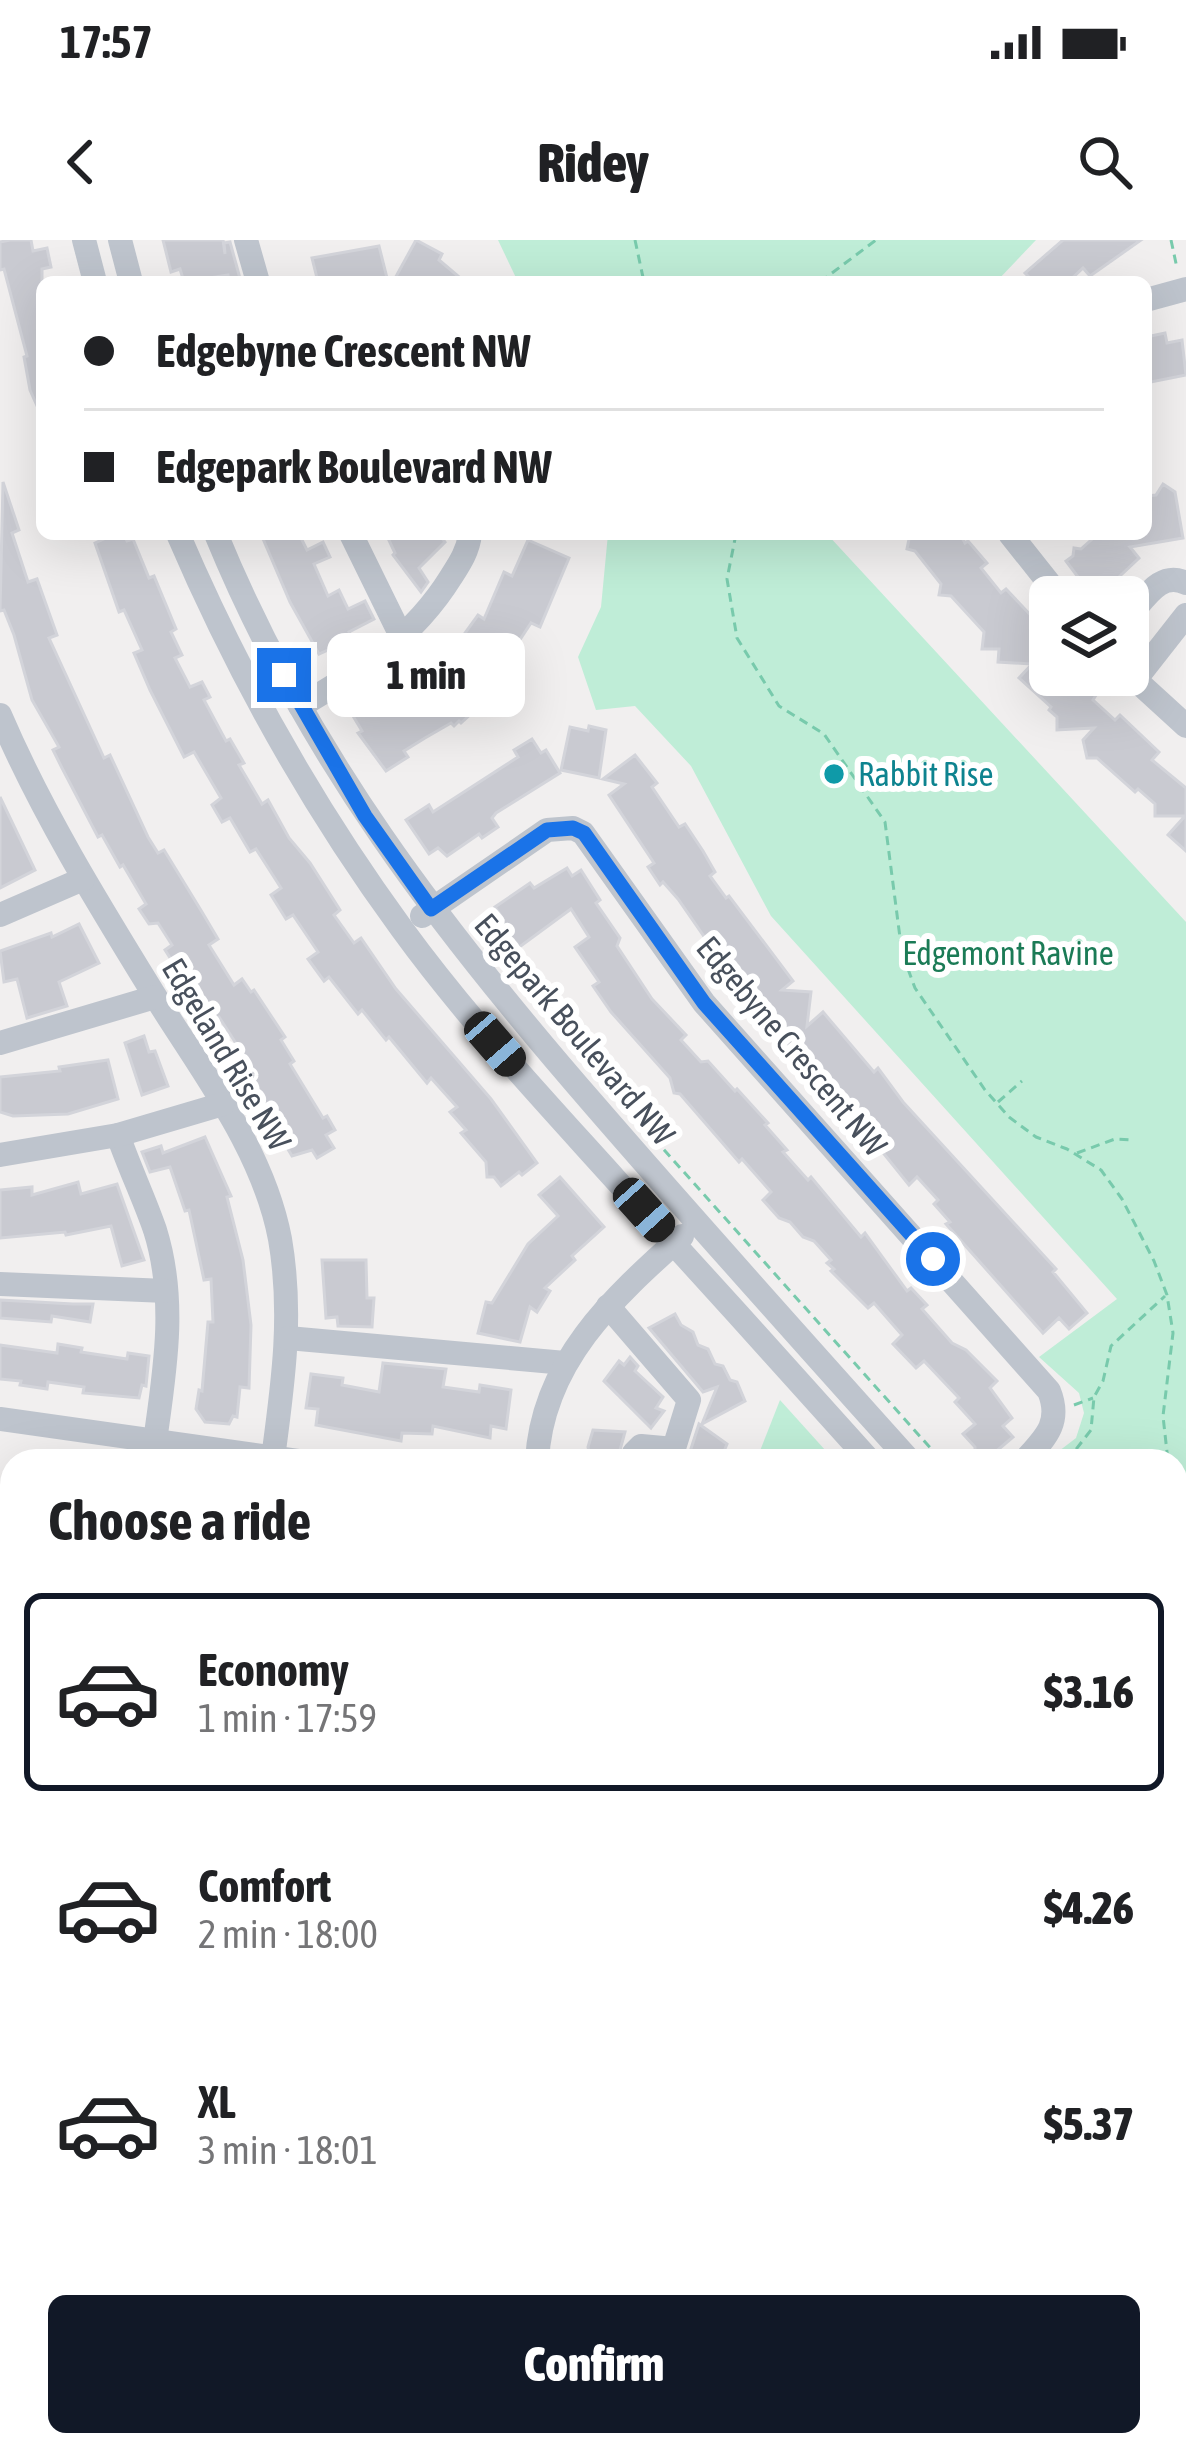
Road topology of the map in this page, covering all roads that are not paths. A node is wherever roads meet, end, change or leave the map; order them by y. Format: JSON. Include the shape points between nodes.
{"nodes":[{"id":1,"x":84,"y":240,"type":"edge"},
{"id":2,"x":120,"y":240,"type":"edge"},
{"id":3,"x":247,"y":240,"type":"edge"},
{"id":4,"x":93,"y":276,"type":"edge"},
{"id":5,"x":129,"y":276,"type":"edge"},
{"id":6,"x":256,"y":276,"type":"edge"},
{"id":7,"x":1182,"y":282,"type":"edge"},
{"id":8,"x":1152,"y":297,"type":"edge"},
{"id":9,"x":181,"y":540,"type":"edge"},
{"id":10,"x":219,"y":540,"type":"edge"},
{"id":11,"x":354,"y":540,"type":"edge"},
{"id":12,"x":469,"y":540,"type":"edge"},
{"id":13,"x":1015,"y":540,"type":"edge"},
{"id":14,"x":1043,"y":576,"type":"edge"},
{"id":15,"x":1186,"y":583,"type":"edge"},
{"id":16,"x":1149,"y":594,"type":"edge"},
{"id":17,"x":1186,"y":615,"type":"edge"},
{"id":18,"x":402,"y":638,"type":"junction"},
{"id":19,"x":1149,"y":656,"type":"edge"},
{"id":20,"x":1149,"y":692,"type":"edge"},
{"id":21,"x":299,"y":706,"type":"junction"},
{"id":22,"x":0,"y":715,"type":"edge"},
{"id":23,"x":1186,"y":726,"type":"edge"},
{"id":24,"x":83,"y":879,"type":"junction"},
{"id":25,"x":431,"y":909,"type":"junction"},
{"id":26,"x":0,"y":915,"type":"edge"},
{"id":27,"x":402,"y":929,"type":"junction"},
{"id":28,"x":155,"y":997,"type":"junction"},
{"id":29,"x":0,"y":1043,"type":"edge"},
{"id":30,"x":223,"y":1104,"type":"junction"},
{"id":31,"x":118,"y":1135,"type":"junction"},
{"id":32,"x":0,"y":1155,"type":"edge"},
{"id":33,"x":697,"y":1222,"type":"junction"},
{"id":34,"x":674,"y":1243,"type":"junction"},
{"id":35,"x":0,"y":1284,"type":"edge"},
{"id":36,"x":166,"y":1291,"type":"junction"},
{"id":37,"x":608,"y":1306,"type":"junction"},
{"id":38,"x":288,"y":1337,"type":"junction"},
{"id":39,"x":565,"y":1363,"type":"junction"},
{"id":40,"x":0,"y":1420,"type":"edge"},
{"id":41,"x":154,"y":1441,"type":"junction"},
{"id":42,"x":209,"y":1449,"type":"edge"},
{"id":43,"x":285,"y":1449,"type":"edge"},
{"id":44,"x":539,"y":1449,"type":"edge"},
{"id":45,"x":674,"y":1449,"type":"edge"},
{"id":46,"x":859,"y":1449,"type":"edge"},
{"id":47,"x":899,"y":1449,"type":"edge"},
{"id":48,"x":1035,"y":1449,"type":"edge"}],
"edges":[{"from":1,"to":4,"type":"street"},
{"from":2,"to":5,"type":"street"},
{"from":3,"to":6,"type":"street"},
{"from":7,"to":8,"type":"street"},
{"from":9,"to":27,"type":"street","name":"Edgepark Boulevard NW","via":[[264,714]]},
{"from":10,"to":21,"type":"street","name":"Edgepark Boulevard NW"},
{"from":11,"to":18,"type":"street"},
{"from":12,"to":18,"type":"street","via":[[444,589]]},
{"from":13,"to":14,"type":"street"},
{"from":15,"to":16,"type":"street","via":[[1162,580]]},
{"from":17,"to":19,"type":"street"},
{"from":18,"to":21,"type":"street"},
{"from":20,"to":23,"type":"street"},
{"from":21,"to":25,"type":"street","name":"Edgepark Boulevard NW"},
{"from":22,"to":24,"type":"street","name":"Edgeland Rise NW"},
{"from":24,"to":26,"type":"street"},
{"from":24,"to":28,"type":"street","name":"Edgeland Rise NW"},
{"from":25,"to":27,"type":"street","name":"Edgebyne Crescent NW"},
{"from":25,"to":33,"type":"street","name":"Edgepark Boulevard NW"},
{"from":25,"to":48,"type":"street","name":"Edgebyne Crescent NW","via":[[547,830],[584,833],[704,1003],[1049,1391],[1049,1433]]},
{"from":27,"to":34,"type":"street","name":"Edgepark Boulevard NW"},
{"from":28,"to":29,"type":"street"},
{"from":28,"to":30,"type":"street","name":"Edgeland Rise NW"},
{"from":30,"to":31,"type":"street"},
{"from":30,"to":38,"type":"street","name":"Edgeland Rise NW","via":[[262,1177],[279,1235]]},
{"from":31,"to":32,"type":"street"},
{"from":31,"to":36,"type":"street","via":[[154,1229]]},
{"from":33,"to":34,"type":"street"},
{"from":33,"to":47,"type":"street","name":"Edgepark Boulevard NW"},
{"from":34,"to":37,"type":"street"},
{"from":34,"to":46,"type":"street","name":"Edgepark Boulevard NW"},
{"from":35,"to":36,"type":"street"},
{"from":36,"to":41,"type":"street","via":[[168,1346]]},
{"from":37,"to":39,"type":"street"},
{"from":37,"to":45,"type":"street","via":[[688,1398]]},
{"from":38,"to":39,"type":"street"},
{"from":38,"to":43,"type":"street","name":"Edgeland Rise NW"},
{"from":39,"to":44,"type":"street"},
{"from":40,"to":41,"type":"street"},
{"from":41,"to":42,"type":"street"}]}
